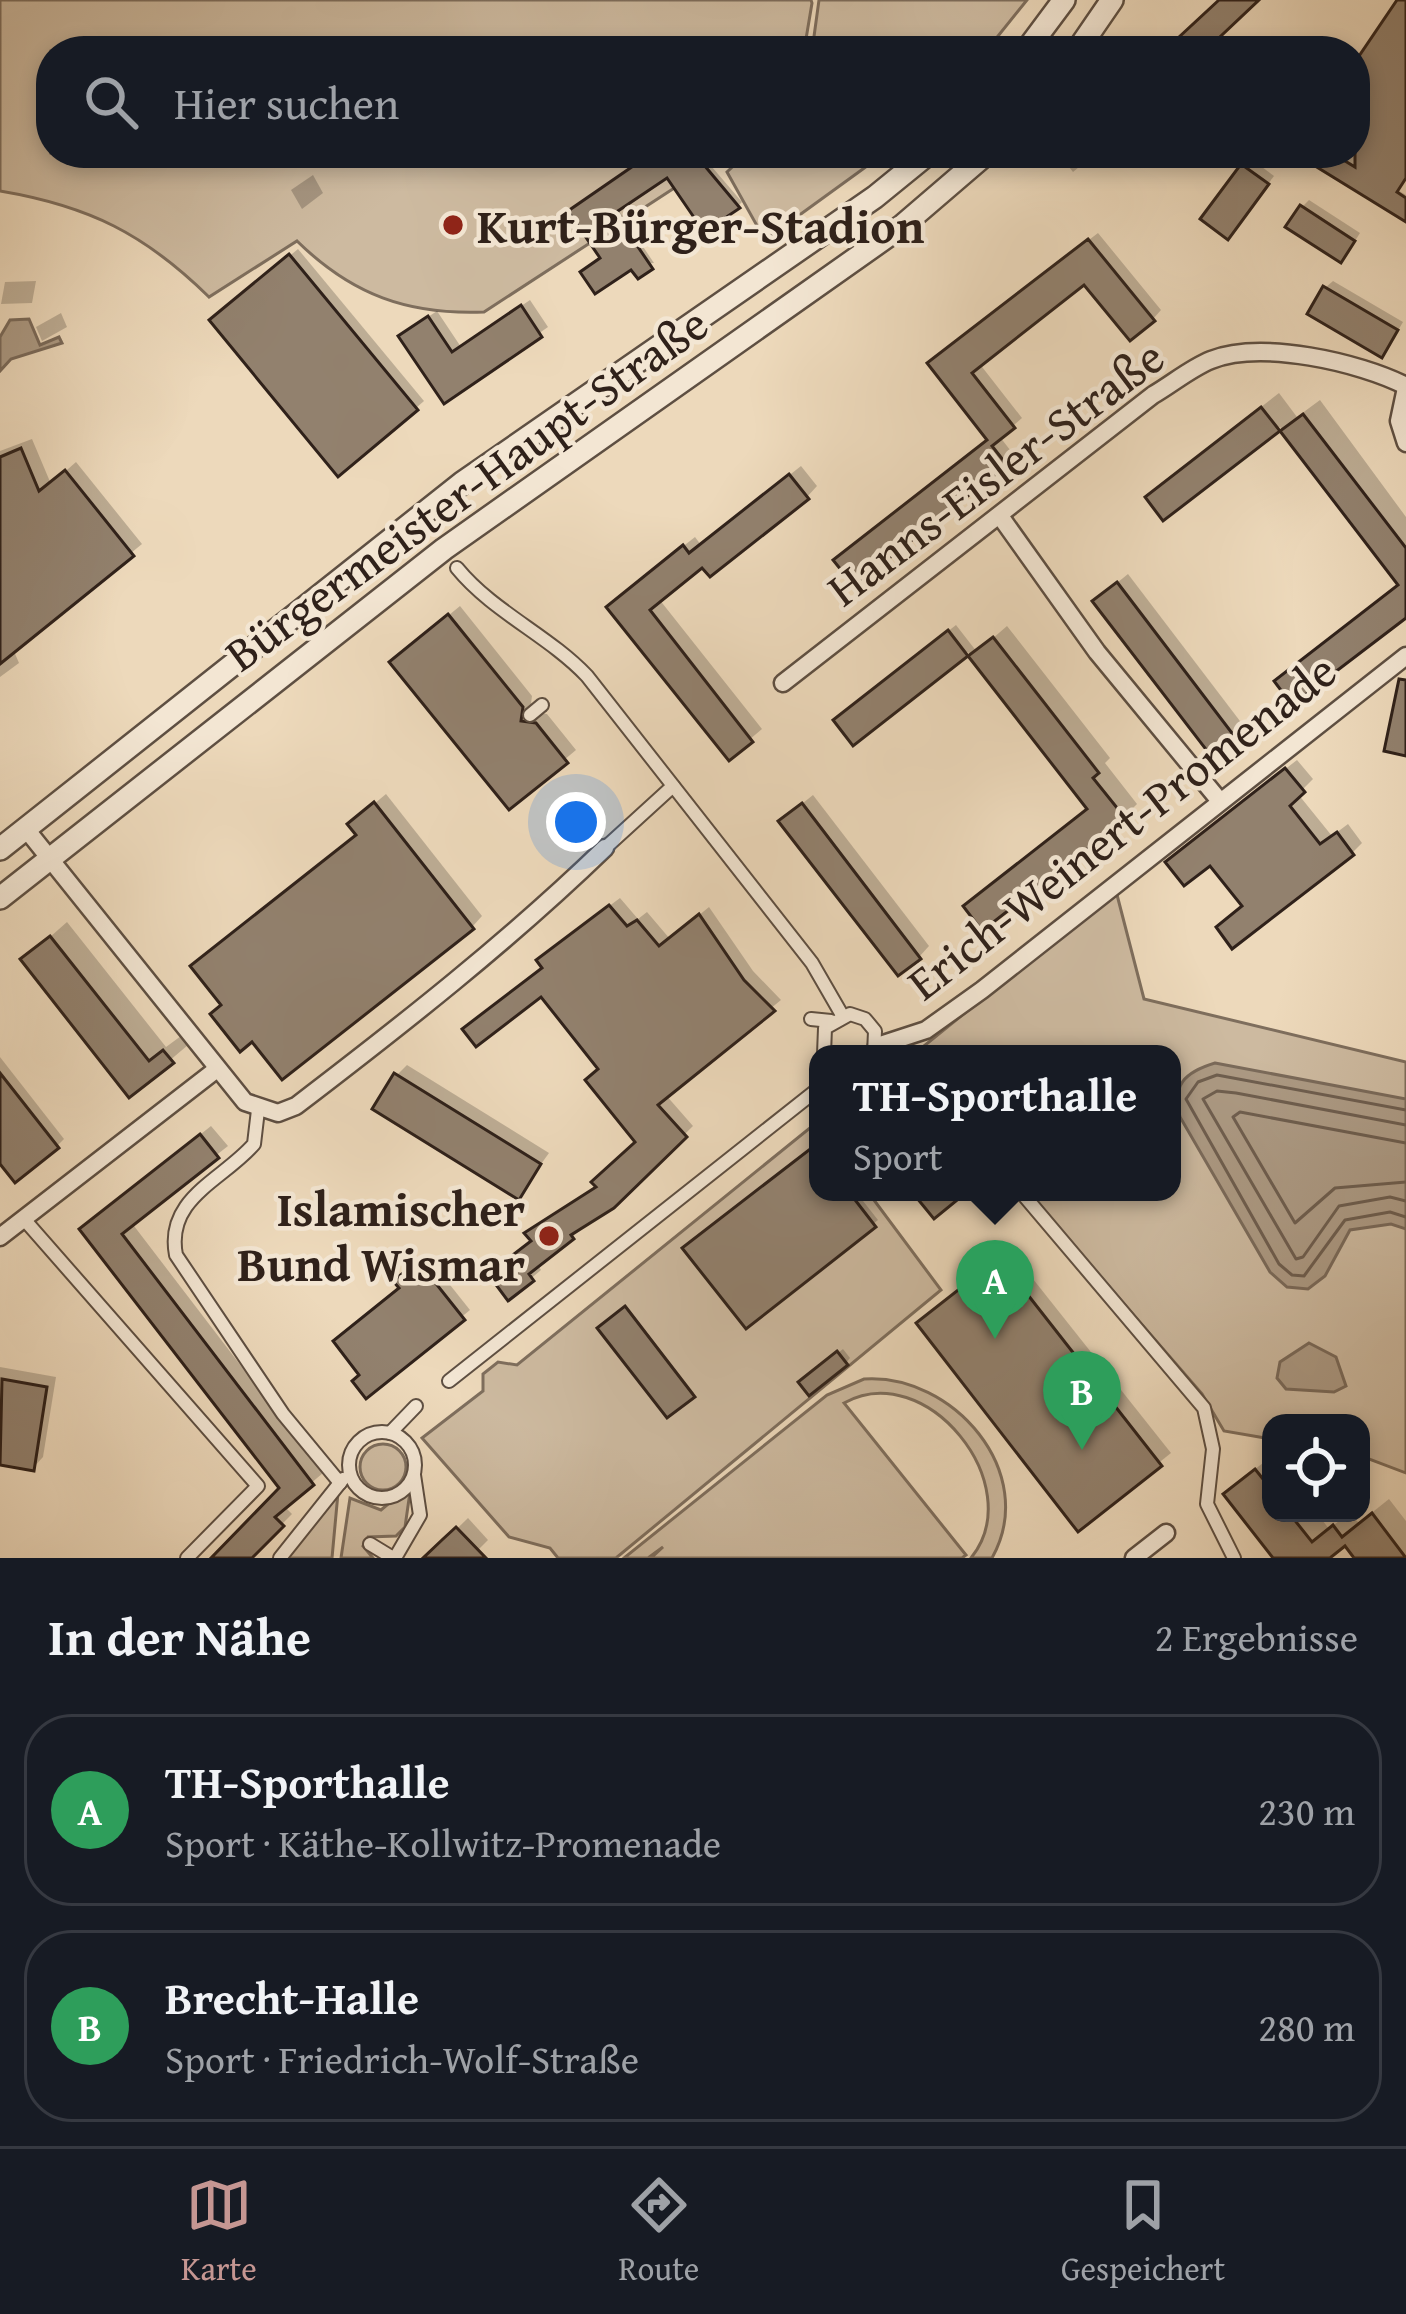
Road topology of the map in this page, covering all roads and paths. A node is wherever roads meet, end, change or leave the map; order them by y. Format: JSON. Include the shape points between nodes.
{"nodes":[{"id":1,"x":1064,"y":0,"type":"edge"},
{"id":2,"x":1112,"y":0,"type":"edge"},
{"id":3,"x":1037,"y":36,"type":"edge"},
{"id":4,"x":1087,"y":36,"type":"edge"},
{"id":5,"x":911,"y":168,"type":"edge"},
{"id":6,"x":970,"y":168,"type":"edge"},
{"id":7,"x":1406,"y":387,"type":"edge"},
{"id":8,"x":1406,"y":443,"type":"edge"},
{"id":9,"x":1000,"y":516,"type":"junction"},
{"id":10,"x":458,"y":568,"type":"dead end"},
{"id":11,"x":1406,"y":656,"type":"edge"},
{"id":12,"x":783,"y":683,"type":"dead end"},
{"id":13,"x":542,"y":705,"type":"dead end"},
{"id":14,"x":530,"y":715,"type":"dead end"},
{"id":15,"x":674,"y":786,"type":"junction"},
{"id":16,"x":1219,"y":800,"type":"junction"},
{"id":17,"x":26,"y":829,"type":"junction"},
{"id":18,"x":605,"y":848,"type":"joint"},
{"id":19,"x":0,"y":849,"type":"edge"},
{"id":20,"x":50,"y":861,"type":"junction"},
{"id":21,"x":0,"y":898,"type":"edge"},
{"id":22,"x":837,"y":1018,"type":"junction"},
{"id":23,"x":812,"y":1019,"type":"dead end"},
{"id":24,"x":823,"y":1045,"type":"edge"},
{"id":25,"x":879,"y":1045,"type":"edge"},
{"id":26,"x":893,"y":1045,"type":"edge"},
{"id":27,"x":217,"y":1069,"type":"junction"},
{"id":28,"x":809,"y":1096,"type":"edge"},
{"id":29,"x":258,"y":1110,"type":"junction"},
{"id":30,"x":1029,"y":1201,"type":"edge"},
{"id":31,"x":23,"y":1218,"type":"junction"},
{"id":32,"x":0,"y":1237,"type":"edge"},
{"id":33,"x":449,"y":1381,"type":"dead end"},
{"id":34,"x":416,"y":1406,"type":"dead end"},
{"id":35,"x":390,"y":1433,"type":"junction"},
{"id":36,"x":414,"y":1475,"type":"junction"},
{"id":37,"x":345,"y":1477,"type":"junction"},
{"id":38,"x":1166,"y":1533,"type":"dead end"},
{"id":39,"x":370,"y":1544,"type":"dead end"},
{"id":40,"x":187,"y":1558,"type":"edge"},
{"id":41,"x":280,"y":1558,"type":"edge"},
{"id":42,"x":394,"y":1558,"type":"edge"},
{"id":43,"x":1134,"y":1558,"type":"edge"},
{"id":44,"x":1234,"y":1558,"type":"edge"}],
"edges":[{"from":1,"to":3,"type":"street"},
{"from":2,"to":4,"type":"street"},
{"from":5,"to":17,"type":"street","name":"Bürgermeister-Haupt-Straße","via":[[463,483]]},
{"from":6,"to":20,"type":"street","name":"Bürgermeister-Haupt-Straße","via":[[902,226],[389,591]]},
{"from":7,"to":8,"type":"street"},
{"from":7,"to":9,"type":"street","name":"Hanns-Eisler-Straße","via":[[1360,368],[1263,352],[1208,361]]},
{"from":9,"to":12,"type":"street","name":"Hanns-Eisler-Straße"},
{"from":9,"to":16,"type":"street","via":[[1097,652]]},
{"from":10,"to":15,"type":"street","via":[[566,653]]},
{"from":11,"to":16,"type":"street","name":"Erich-Weinert-Promenade"},
{"from":13,"to":14,"type":"street"},
{"from":15,"to":18,"type":"street"},
{"from":15,"to":22,"type":"street","via":[[821,975]]},
{"from":16,"to":26,"type":"street","name":"Erich-Weinert-Promenade","via":[[926,1030]]},
{"from":17,"to":19,"type":"street","name":"Bürgermeister-Haupt-Straße"},
{"from":17,"to":20,"type":"street"},
{"from":18,"to":29,"type":"street","via":[[551,901],[296,1106]]},
{"from":20,"to":21,"type":"street","name":"Bürgermeister-Haupt-Straße"},
{"from":20,"to":27,"type":"street"},
{"from":22,"to":23,"type":"street"},
{"from":22,"to":24,"type":"street"},
{"from":22,"to":25,"type":"street","via":[[865,1019]]},
{"from":27,"to":29,"type":"street"},
{"from":27,"to":31,"type":"street"},
{"from":28,"to":33,"type":"street"},
{"from":29,"to":37,"type":"street","via":[[254,1144],[186,1203],[176,1255],[283,1414]]},
{"from":30,"to":44,"type":"street","via":[[1204,1408],[1213,1449],[1211,1519]]},
{"from":31,"to":32,"type":"street"},
{"from":31,"to":40,"type":"street","via":[[258,1486]]},
{"from":34,"to":35,"type":"street"},
{"from":35,"to":36,"type":"street","via":[[408,1444]]},
{"from":35,"to":37,"type":"street","via":[[359,1441]]},
{"from":36,"to":37,"type":"street","via":[[401,1493],[380,1499]]},
{"from":36,"to":42,"type":"street","via":[[420,1515]]},
{"from":37,"to":41,"type":"street"},
{"from":38,"to":43,"type":"street"},
{"from":39,"to":42,"type":"street"}]}
